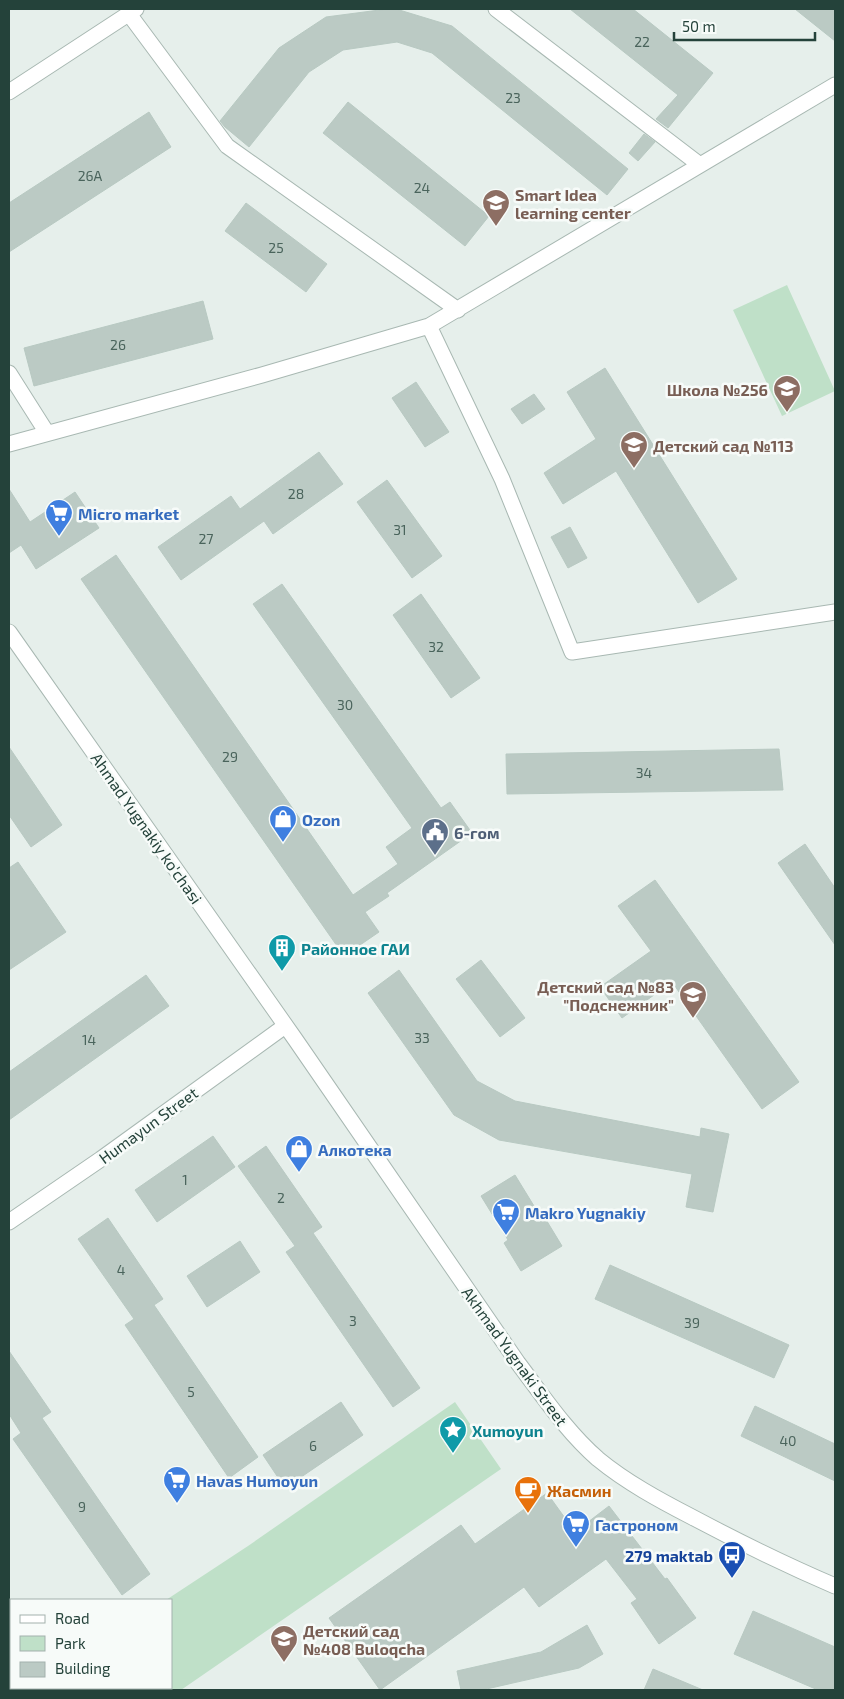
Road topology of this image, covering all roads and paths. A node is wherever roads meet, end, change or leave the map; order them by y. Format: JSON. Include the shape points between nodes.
{"nodes":[{"id":1,"x":496,"y":9,"type":"edge"},
{"id":2,"x":133,"y":11,"type":"edge"},
{"id":3,"x":835,"y":84,"type":"edge"},
{"id":4,"x":9,"y":92,"type":"edge"},
{"id":5,"x":700,"y":165,"type":"junction"},
{"id":6,"x":458,"y":310,"type":"junction"},
{"id":7,"x":429,"y":326,"type":"junction"},
{"id":8,"x":9,"y":373,"type":"edge"},
{"id":9,"x":47,"y":433,"type":"junction"},
{"id":10,"x":9,"y":444,"type":"edge"},
{"id":11,"x":835,"y":612,"type":"edge"},
{"id":12,"x":9,"y":632,"type":"edge"},
{"id":13,"x":285,"y":1026,"type":"junction"},
{"id":14,"x":9,"y":1222,"type":"edge"},
{"id":15,"x":835,"y":1586,"type":"edge"}],
"edges":[{"from":1,"to":5,"type":"street"},
{"from":2,"to":4,"type":"street"},
{"from":2,"to":6,"type":"street","via":[[227,146]]},
{"from":3,"to":5,"type":"street"},
{"from":5,"to":6,"type":"street"},
{"from":6,"to":7,"type":"street"},
{"from":7,"to":9,"type":"street"},
{"from":7,"to":11,"type":"street","via":[[502,479],[572,652]]},
{"from":8,"to":9,"type":"street"},
{"from":9,"to":10,"type":"street"},
{"from":12,"to":13,"type":"street","name":"Ahmad Yugnakiy ko'chasi"},
{"from":13,"to":14,"type":"street","name":"Humayun Street"},
{"from":13,"to":15,"type":"street","name":"Akhmad Yugnaki Street","via":[[518,1363],[575,1437],[598,1459],[661,1501],[764,1555]]}]}
